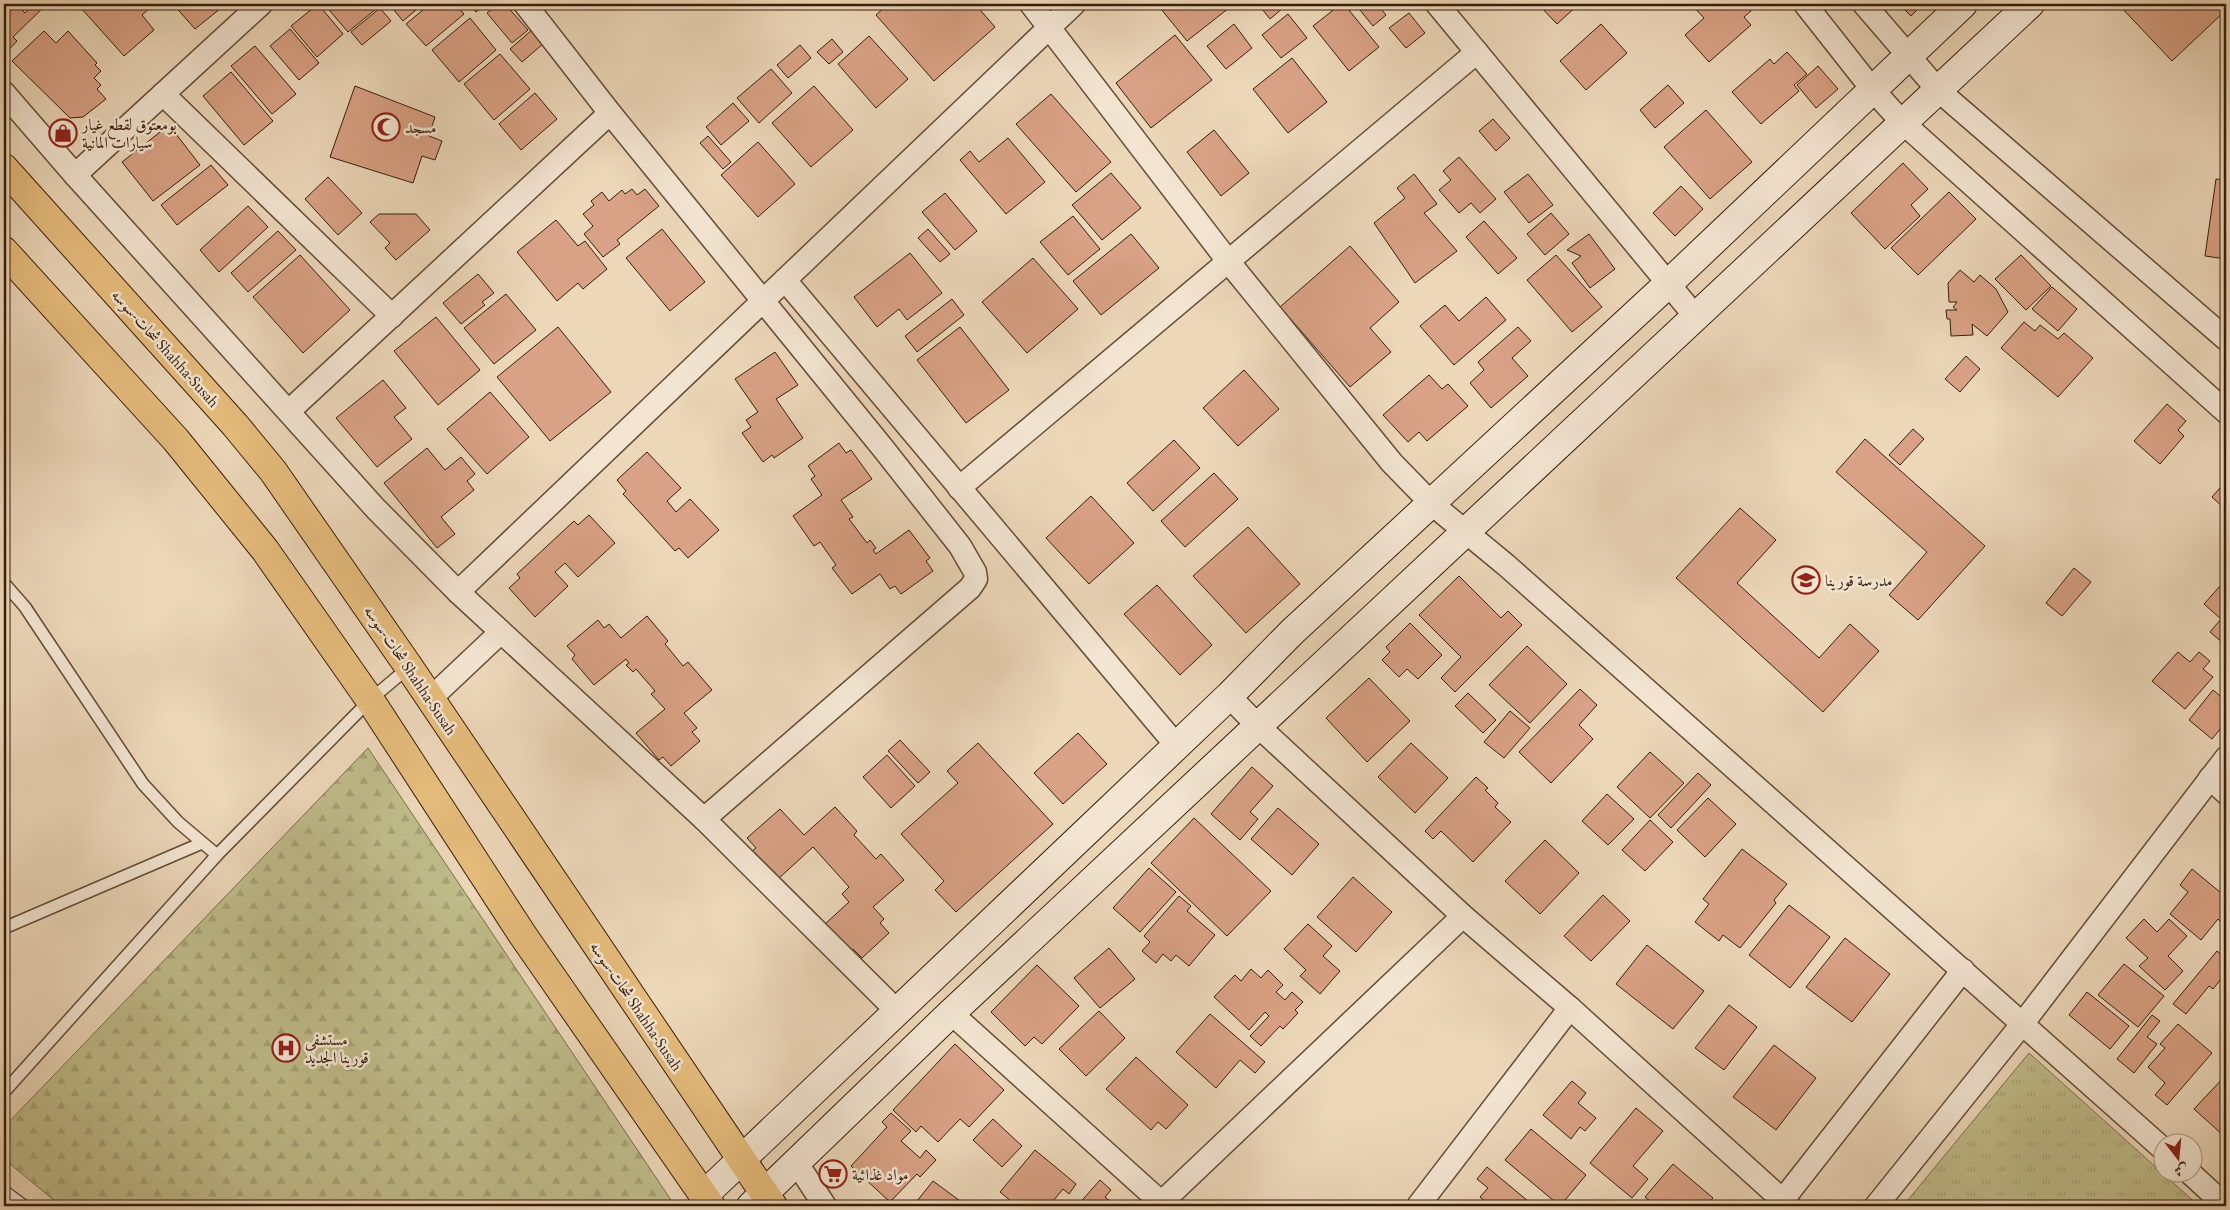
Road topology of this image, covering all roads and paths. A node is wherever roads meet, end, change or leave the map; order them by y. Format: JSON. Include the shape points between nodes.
{"nodes":[{"id":1,"x":260,"y":4,"type":"edge"},
{"id":2,"x":525,"y":4,"type":"edge"},
{"id":3,"x":1031,"y":4,"type":"edge"},
{"id":4,"x":1074,"y":4,"type":"edge"},
{"id":5,"x":1438,"y":4,"type":"edge"},
{"id":6,"x":1805,"y":4,"type":"edge"},
{"id":7,"x":1864,"y":4,"type":"edge"},
{"id":8,"x":1964,"y":4,"type":"edge"},
{"id":9,"x":2030,"y":4,"type":"edge"},
{"id":10,"x":1048,"y":28,"type":"junction"},
{"id":11,"x":1477,"y":52,"type":"junction"},
{"id":12,"x":1908,"y":57,"type":"junction"},
{"id":13,"x":1872,"y":89,"type":"junction"},
{"id":14,"x":1938,"y":90,"type":"junction"},
{"id":15,"x":4,"y":93,"type":"edge"},
{"id":16,"x":163,"y":94,"type":"junction"},
{"id":17,"x":610,"y":113,"type":"junction"},
{"id":18,"x":1902,"y":122,"type":"junction"},
{"id":19,"x":4,"y":168,"type":"edge"},
{"id":20,"x":75,"y":175,"type":"junction"},
{"id":21,"x":4,"y":251,"type":"edge"},
{"id":22,"x":1228,"y":261,"type":"junction"},
{"id":23,"x":784,"y":280,"type":"junction"},
{"id":24,"x":1668,"y":284,"type":"junction"},
{"id":25,"x":762,"y":301,"type":"junction"},
{"id":26,"x":392,"y":316,"type":"junction"},
{"id":27,"x":1695,"y":316,"type":"junction"},
{"id":28,"x":2226,"y":339,"type":"edge"},
{"id":29,"x":290,"y":411,"type":"junction"},
{"id":30,"x":2226,"y":412,"type":"edge"},
{"id":31,"x":959,"y":488,"type":"junction"},
{"id":32,"x":1432,"y":504,"type":"junction"},
{"id":33,"x":1465,"y":530,"type":"junction"},
{"id":34,"x":4,"y":584,"type":"edge"},
{"id":35,"x":458,"y":592,"type":"junction"},
{"id":36,"x":501,"y":632,"type":"junction"},
{"id":37,"x":409,"y":667,"type":"junction"},
{"id":38,"x":1229,"y":696,"type":"junction"},
{"id":39,"x":430,"y":699,"type":"junction"},
{"id":40,"x":370,"y":700,"type":"junction"},
{"id":41,"x":1258,"y":726,"type":"junction"},
{"id":42,"x":1176,"y":745,"type":"junction"},
{"id":43,"x":2226,"y":758,"type":"edge"},
{"id":44,"x":2218,"y":786,"type":"edge"},
{"id":45,"x":704,"y":819,"type":"junction"},
{"id":46,"x":202,"y":843,"type":"junction"},
{"id":47,"x":217,"y":855,"type":"junction"},
{"id":48,"x":1463,"y":916,"type":"junction"},
{"id":49,"x":4,"y":928,"type":"edge"},
{"id":50,"x":1962,"y":970,"type":"junction"},
{"id":51,"x":1570,"y":1008,"type":"junction"},
{"id":52,"x":896,"y":1010,"type":"junction"},
{"id":53,"x":951,"y":1013,"type":"junction"},
{"id":54,"x":2023,"y":1023,"type":"junction"},
{"id":55,"x":4,"y":1092,"type":"edge"},
{"id":56,"x":2152,"y":1139,"type":"edge"},
{"id":57,"x":740,"y":1159,"type":"junction"},
{"id":58,"x":796,"y":1162,"type":"junction"},
{"id":59,"x":2200,"y":1182,"type":"edge"},
{"id":60,"x":4,"y":1191,"type":"edge"},
{"id":61,"x":707,"y":1201,"type":"edge"},
{"id":62,"x":763,"y":1202,"type":"edge"},
{"id":63,"x":1783,"y":1204,"type":"edge"},
{"id":64,"x":1163,"y":1205,"type":"edge"},
{"id":65,"x":24,"y":1206,"type":"edge"},
{"id":66,"x":825,"y":1206,"type":"edge"},
{"id":67,"x":1418,"y":1206,"type":"edge"},
{"id":68,"x":1876,"y":1206,"type":"edge"},
{"id":69,"x":2226,"y":1206,"type":"edge"}],
"edges":[{"from":1,"to":16,"type":"street"},
{"from":2,"to":17,"type":"street"},
{"from":3,"to":10,"type":"street"},
{"from":4,"to":10,"type":"street"},
{"from":5,"to":11,"type":"street"},
{"from":6,"to":13,"type":"street"},
{"from":7,"to":12,"type":"street"},
{"from":8,"to":12,"type":"street"},
{"from":9,"to":14,"type":"street"},
{"from":10,"to":22,"type":"street"},
{"from":10,"to":23,"type":"street"},
{"from":11,"to":22,"type":"street"},
{"from":11,"to":24,"type":"street"},
{"from":12,"to":13,"type":"street"},
{"from":12,"to":14,"type":"street"},
{"from":13,"to":18,"type":"street"},
{"from":13,"to":24,"type":"street"},
{"from":14,"to":18,"type":"street"},
{"from":14,"to":28,"type":"street"},
{"from":15,"to":20,"type":"street"},
{"from":16,"to":20,"type":"street"},
{"from":16,"to":26,"type":"street"},
{"from":17,"to":25,"type":"street"},
{"from":17,"to":26,"type":"street"},
{"from":18,"to":27,"type":"street"},
{"from":18,"to":30,"type":"street"},
{"from":19,"to":37,"type":"main road","name":"شحات-سوسه Shahha-Susah","via":[[273,471]]},
{"from":20,"to":29,"type":"street"},
{"from":21,"to":40,"type":"main road","via":[[176,440],[265,550]]},
{"from":22,"to":31,"type":"street"},
{"from":22,"to":32,"type":"street","via":[[1392,463]]},
{"from":23,"to":25,"type":"street"},
{"from":23,"to":31,"type":"street"},
{"from":24,"to":27,"type":"street"},
{"from":24,"to":32,"type":"street"},
{"from":25,"to":35,"type":"street"},
{"from":25,"to":45,"type":"street","via":[[960,546],[972,564],[976,578],[970,588]]},
{"from":26,"to":29,"type":"street"},
{"from":27,"to":33,"type":"street"},
{"from":29,"to":35,"type":"street","via":[[376,508]]},
{"from":31,"to":42,"type":"street"},
{"from":32,"to":33,"type":"street"},
{"from":32,"to":38,"type":"street","via":[[1292,632]]},
{"from":33,"to":41,"type":"street"},
{"from":33,"to":50,"type":"street"},
{"from":34,"to":46,"type":"lane","via":[[25,607],[143,784]]},
{"from":35,"to":36,"type":"street"},
{"from":36,"to":39,"type":"street"},
{"from":36,"to":45,"type":"street"},
{"from":37,"to":39,"type":"main road","name":"شحات-سوسه Shahha-Susah"},
{"from":37,"to":40,"type":"lane"},
{"from":38,"to":41,"type":"street"},
{"from":38,"to":42,"type":"street"},
{"from":39,"to":57,"type":"main road","name":"شحات-سوسه Shahha-Susah"},
{"from":40,"to":47,"type":"lane"},
{"from":40,"to":61,"type":"main road","via":[[522,934]]},
{"from":41,"to":48,"type":"street"},
{"from":41,"to":53,"type":"street"},
{"from":42,"to":52,"type":"street"},
{"from":43,"to":44,"type":"street"},
{"from":44,"to":54,"type":"street"},
{"from":45,"to":52,"type":"street"},
{"from":46,"to":47,"type":"lane"},
{"from":46,"to":49,"type":"lane"},
{"from":47,"to":55,"type":"lane"},
{"from":48,"to":51,"type":"street"},
{"from":48,"to":64,"type":"street"},
{"from":50,"to":54,"type":"street"},
{"from":50,"to":63,"type":"street"},
{"from":51,"to":63,"type":"street"},
{"from":51,"to":67,"type":"street"},
{"from":52,"to":57,"type":"street"},
{"from":53,"to":58,"type":"street"},
{"from":53,"to":64,"type":"street"},
{"from":54,"to":56,"type":"street"},
{"from":54,"to":68,"type":"street"},
{"from":57,"to":61,"type":"street"},
{"from":57,"to":62,"type":"main road","name":"شحات-سوسه Shahha-Susah"},
{"from":58,"to":62,"type":"street"},
{"from":58,"to":66,"type":"street"},
{"from":59,"to":69,"type":"street"},
{"from":60,"to":65,"type":"lane"}]}
